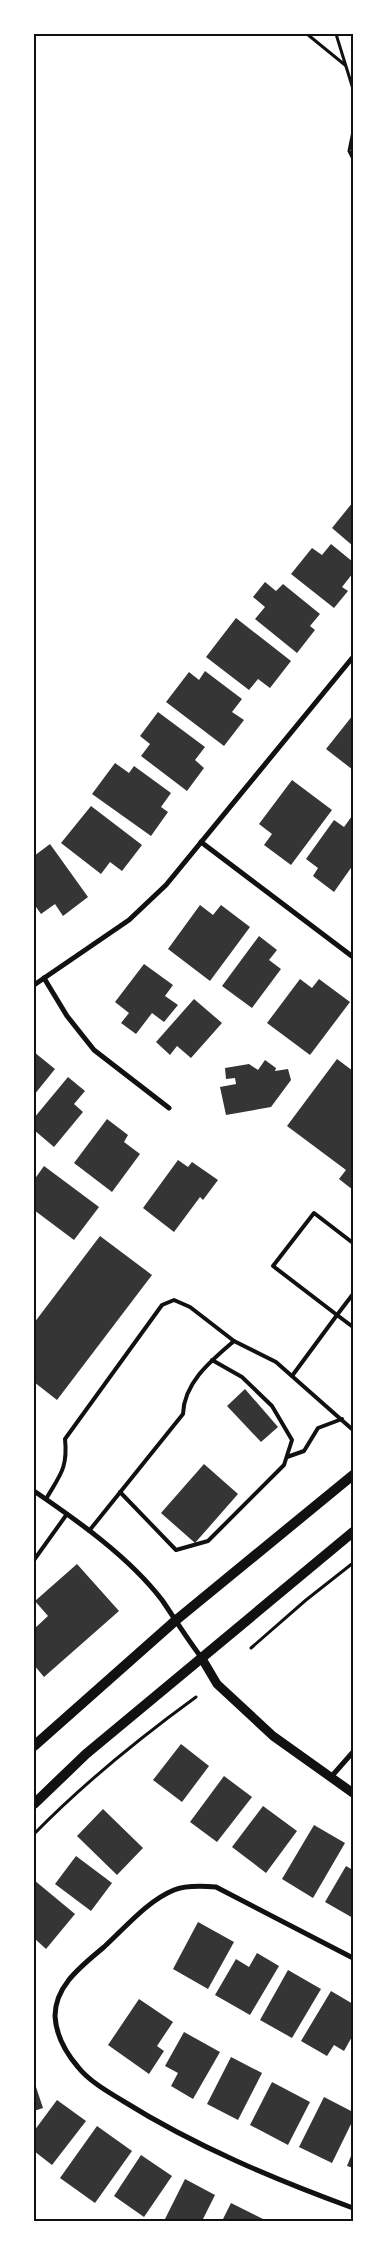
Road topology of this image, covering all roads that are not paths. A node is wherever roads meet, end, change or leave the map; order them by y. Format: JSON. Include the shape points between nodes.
{"nodes":[{"id":1,"x":353,"y":658,"type":"edge"},
{"id":2,"x":201,"y":842,"type":"junction"},
{"id":3,"x":353,"y":957,"type":"edge"},
{"id":4,"x":44,"y":978,"type":"junction"},
{"id":5,"x":34,"y":985,"type":"edge"},
{"id":6,"x":169,"y":1108,"type":"dead end"},
{"id":7,"x":353,"y":1244,"type":"edge"},
{"id":8,"x":353,"y":1294,"type":"edge"},
{"id":9,"x":338,"y":1315,"type":"junction"},
{"id":10,"x":353,"y":1327,"type":"edge"},
{"id":11,"x":234,"y":1341,"type":"junction"},
{"id":12,"x":212,"y":1360,"type":"junction"},
{"id":13,"x":292,"y":1376,"type":"junction"},
{"id":14,"x":342,"y":1419,"type":"junction"},
{"id":15,"x":353,"y":1430,"type":"edge"},
{"id":16,"x":286,"y":1458,"type":"junction"},
{"id":17,"x":353,"y":1475,"type":"edge"},
{"id":18,"x":34,"y":1491,"type":"edge"},
{"id":19,"x":120,"y":1492,"type":"junction"},
{"id":20,"x":46,"y":1499,"type":"junction"},
{"id":21,"x":67,"y":1514,"type":"junction"},
{"id":22,"x":89,"y":1530,"type":"junction"},
{"id":23,"x":353,"y":1532,"type":"edge"},
{"id":24,"x":34,"y":1560,"type":"edge"},
{"id":25,"x":175,"y":1621,"type":"junction"},
{"id":26,"x":200,"y":1657,"type":"junction"},
{"id":27,"x":34,"y":1746,"type":"edge"},
{"id":28,"x":353,"y":1752,"type":"edge"},
{"id":29,"x":331,"y":1777,"type":"junction"},
{"id":30,"x":353,"y":1793,"type":"edge"},
{"id":31,"x":34,"y":1804,"type":"edge"},
{"id":32,"x":353,"y":1958,"type":"edge"},
{"id":33,"x":353,"y":2208,"type":"edge"}],
"edges":[{"from":1,"to":2,"type":"street"},
{"from":2,"to":3,"type":"street"},
{"from":2,"to":4,"type":"street","via":[[166,885],[129,920]]},
{"from":4,"to":5,"type":"street"},
{"from":4,"to":6,"type":"street","via":[[66,1016],[94,1050]]},
{"from":7,"to":9,"type":"lane","via":[[314,1213],[273,1266]]},
{"from":8,"to":9,"type":"lane"},
{"from":9,"to":10,"type":"lane"},
{"from":9,"to":13,"type":"lane"},
{"from":11,"to":12,"type":"lane"},
{"from":11,"to":13,"type":"lane","via":[[276,1362]]},
{"from":11,"to":20,"type":"lane","via":[[190,1307],[174,1300],[162,1305],[65,1439],[67,1458]]},
{"from":12,"to":16,"type":"lane","via":[[242,1377],[272,1406],[292,1440]]},
{"from":12,"to":19,"type":"lane","via":[[204,1366],[183,1400],[183,1414]]},
{"from":13,"to":14,"type":"lane"},
{"from":14,"to":15,"type":"lane"},
{"from":14,"to":16,"type":"lane","via":[[318,1428],[304,1451]]},
{"from":16,"to":19,"type":"lane","via":[[284,1465],[208,1541],[176,1550]]},
{"from":17,"to":25,"type":"main road"},
{"from":18,"to":20,"type":"street"},
{"from":19,"to":22,"type":"lane"},
{"from":20,"to":21,"type":"street"},
{"from":21,"to":22,"type":"street"},
{"from":21,"to":24,"type":"lane"},
{"from":22,"to":25,"type":"street","via":[[134,1570]]},
{"from":23,"to":26,"type":"main road"},
{"from":25,"to":26,"type":"street"},
{"from":25,"to":27,"type":"main road"},
{"from":26,"to":29,"type":"street","via":[[217,1684],[273,1736]]},
{"from":26,"to":31,"type":"main road","via":[[86,1754]]},
{"from":28,"to":29,"type":"street"},
{"from":29,"to":30,"type":"street"},
{"from":32,"to":33,"type":"street","via":[[216,1887],[176,1889],[156,1900],[73,1974],[59,1996],[55,2015],[58,2036],[78,2068],[102,2088],[147,2116],[292,2186]]}]}
